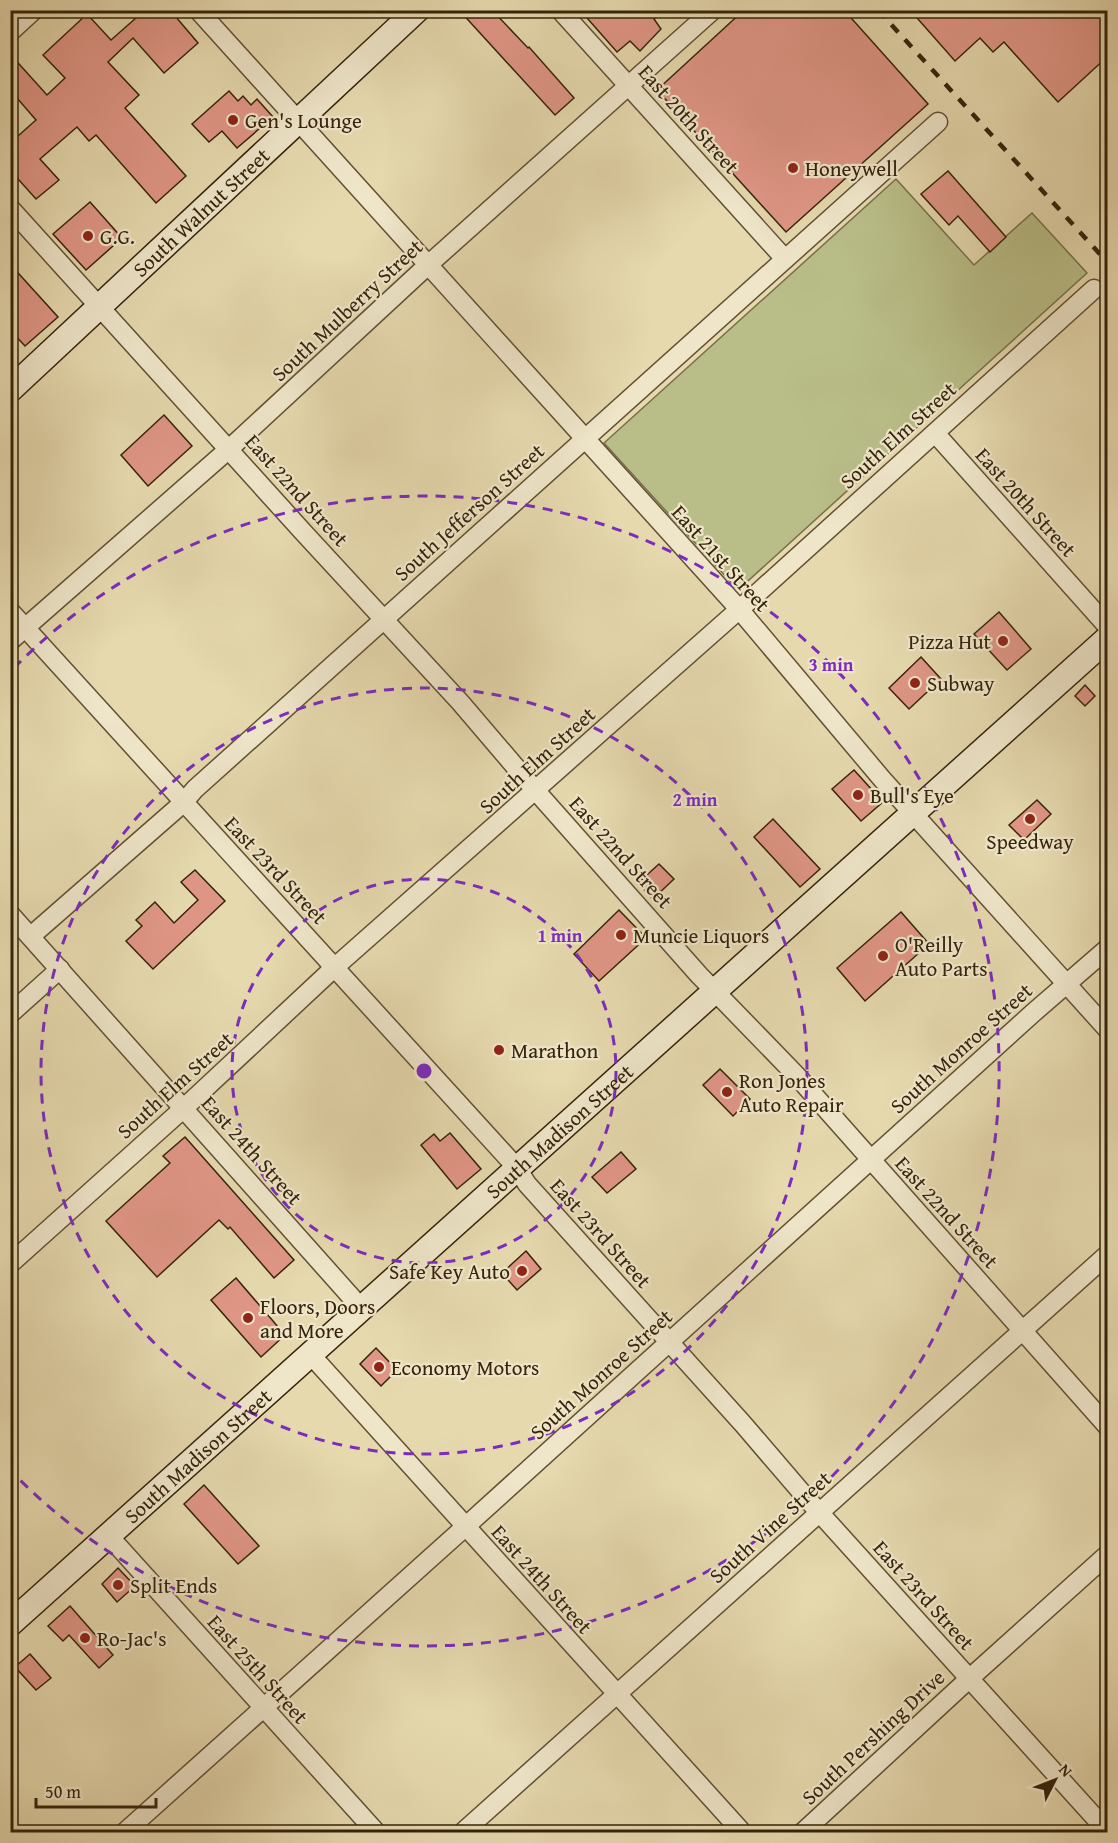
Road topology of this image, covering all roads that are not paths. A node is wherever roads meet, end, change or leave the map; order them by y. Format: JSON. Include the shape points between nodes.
{"nodes":[{"id":1,"x":34,"y":10,"type":"edge"},
{"id":2,"x":198,"y":10,"type":"edge"},
{"id":3,"x":417,"y":10,"type":"edge"},
{"id":4,"x":560,"y":10,"type":"edge"},
{"id":5,"x":712,"y":10,"type":"edge"},
{"id":6,"x":10,"y":32,"type":"edge"},
{"id":7,"x":629,"y":86,"type":"junction"},
{"id":8,"x":298,"y":120,"type":"junction"},
{"id":9,"x":938,"y":122,"type":"dead end"},
{"id":10,"x":10,"y":207,"type":"edge"},
{"id":11,"x":785,"y":259,"type":"junction"},
{"id":12,"x":428,"y":265,"type":"junction"},
{"id":13,"x":1094,"y":290,"type":"dead end"},
{"id":14,"x":100,"y":308,"type":"junction"},
{"id":15,"x":10,"y":390,"type":"edge"},
{"id":16,"x":934,"y":433,"type":"junction"},
{"id":17,"x":584,"y":440,"type":"junction"},
{"id":18,"x":229,"y":449,"type":"junction"},
{"id":19,"x":739,"y":609,"type":"junction"},
{"id":20,"x":10,"y":611,"type":"edge"},
{"id":21,"x":384,"y":619,"type":"junction"},
{"id":22,"x":1107,"y":627,"type":"edge"},
{"id":23,"x":25,"y":628,"type":"junction"},
{"id":24,"x":1107,"y":638,"type":"edge"},
{"id":25,"x":10,"y":641,"type":"edge"},
{"id":26,"x":536,"y":791,"type":"junction"},
{"id":27,"x":183,"y":803,"type":"junction"},
{"id":28,"x":912,"y":812,"type":"junction"},
{"id":29,"x":10,"y":915,"type":"edge"},
{"id":30,"x":31,"y":936,"type":"junction"},
{"id":31,"x":1107,"y":948,"type":"edge"},
{"id":32,"x":335,"y":967,"type":"junction"},
{"id":33,"x":60,"y":969,"type":"junction"},
{"id":34,"x":1066,"y":984,"type":"junction"},
{"id":35,"x":716,"y":991,"type":"junction"},
{"id":36,"x":10,"y":1014,"type":"edge"},
{"id":37,"x":1107,"y":1030,"type":"edge"},
{"id":38,"x":184,"y":1107,"type":"junction"},
{"id":39,"x":870,"y":1160,"type":"junction"},
{"id":40,"x":517,"y":1168,"type":"junction"},
{"id":41,"x":1107,"y":1254,"type":"edge"},
{"id":42,"x":10,"y":1264,"type":"edge"},
{"id":43,"x":362,"y":1309,"type":"junction"},
{"id":44,"x":1022,"y":1332,"type":"junction"},
{"id":45,"x":668,"y":1342,"type":"junction"},
{"id":46,"x":310,"y":1355,"type":"junction"},
{"id":47,"x":1107,"y":1428,"type":"edge"},
{"id":48,"x":819,"y":1513,"type":"junction"},
{"id":49,"x":465,"y":1527,"type":"junction"},
{"id":50,"x":108,"y":1535,"type":"junction"},
{"id":51,"x":1107,"y":1554,"type":"edge"},
{"id":52,"x":10,"y":1624,"type":"edge"},
{"id":53,"x":970,"y":1678,"type":"junction"},
{"id":54,"x":617,"y":1695,"type":"junction"},
{"id":55,"x":264,"y":1708,"type":"junction"},
{"id":56,"x":1107,"y":1832,"type":"edge"},
{"id":57,"x":125,"y":1833,"type":"edge"},
{"id":58,"x":376,"y":1833,"type":"edge"},
{"id":59,"x":463,"y":1833,"type":"edge"},
{"id":60,"x":742,"y":1833,"type":"edge"},
{"id":61,"x":803,"y":1833,"type":"edge"}],
"edges":[{"from":1,"to":6,"type":"street"},
{"from":2,"to":8,"type":"street","name":"East 21st Street"},
{"from":3,"to":8,"type":"main road","name":"South Walnut Street"},
{"from":4,"to":7,"type":"street","name":"East 20th Street"},
{"from":5,"to":7,"type":"street","name":"South Mulberry Street"},
{"from":7,"to":11,"type":"street","name":"East 20th Street"},
{"from":7,"to":12,"type":"street","name":"South Mulberry Street"},
{"from":8,"to":12,"type":"street","name":"East 21st Street"},
{"from":8,"to":14,"type":"main road","name":"South Walnut Street"},
{"from":9,"to":11,"type":"street","name":"South Jefferson Street"},
{"from":10,"to":14,"type":"street","name":"East 22nd Street"},
{"from":11,"to":17,"type":"street","name":"South Jefferson Street"},
{"from":12,"to":17,"type":"street","name":"East 21st Street"},
{"from":12,"to":18,"type":"street","name":"South Mulberry Street"},
{"from":13,"to":16,"type":"street","name":"South Elm Street"},
{"from":14,"to":15,"type":"main road","name":"South Walnut Street"},
{"from":14,"to":18,"type":"street","name":"East 22nd Street"},
{"from":16,"to":19,"type":"street","name":"South Elm Street"},
{"from":16,"to":22,"type":"street","name":"East 20th Street"},
{"from":17,"to":19,"type":"street","name":"East 21st Street"},
{"from":17,"to":21,"type":"street","name":"South Jefferson Street"},
{"from":18,"to":21,"type":"street","name":"East 22nd Street"},
{"from":18,"to":23,"type":"street","name":"South Mulberry Street"},
{"from":19,"to":26,"type":"street","name":"South Elm Street"},
{"from":19,"to":28,"type":"street","name":"East 21st Street"},
{"from":20,"to":23,"type":"street","name":"East 23rd Street"},
{"from":21,"to":26,"type":"street","name":"East 22nd Street"},
{"from":21,"to":27,"type":"street","name":"South Jefferson Street"},
{"from":23,"to":25,"type":"street","name":"South Mulberry Street"},
{"from":23,"to":27,"type":"street","name":"East 23rd Street"},
{"from":24,"to":28,"type":"main road","name":"South Madison Street"},
{"from":26,"to":32,"type":"street","name":"South Elm Street"},
{"from":26,"to":35,"type":"street","name":"East 22nd Street"},
{"from":27,"to":30,"type":"street","name":"South Jefferson Street"},
{"from":27,"to":32,"type":"street","name":"East 23rd Street"},
{"from":28,"to":34,"type":"street","name":"East 21st Street"},
{"from":28,"to":35,"type":"main road","name":"South Madison Street"},
{"from":29,"to":30,"type":"street","name":"East 24th Street"},
{"from":30,"to":33,"type":"street","name":"East 24th Street"},
{"from":31,"to":34,"type":"street","name":"South Monroe Street"},
{"from":32,"to":38,"type":"street","name":"South Elm Street"},
{"from":32,"to":40,"type":"street","name":"East 23rd Street"},
{"from":33,"to":36,"type":"street"},
{"from":33,"to":38,"type":"street","name":"East 24th Street"},
{"from":34,"to":37,"type":"street","name":"East 21st Street"},
{"from":34,"to":39,"type":"street","name":"South Monroe Street"},
{"from":35,"to":39,"type":"street","name":"East 22nd Street"},
{"from":35,"to":40,"type":"main road","name":"South Madison Street"},
{"from":38,"to":42,"type":"street","name":"South Elm Street"},
{"from":38,"to":43,"type":"street","name":"East 24th Street"},
{"from":39,"to":44,"type":"street","name":"East 22nd Street"},
{"from":39,"to":45,"type":"street","name":"South Monroe Street"},
{"from":40,"to":43,"type":"main road","name":"South Madison Street"},
{"from":40,"to":45,"type":"street","name":"East 23rd Street"},
{"from":41,"to":44,"type":"street","name":"South Vine Street"},
{"from":43,"to":46,"type":"main road","name":"South Madison Street"},
{"from":44,"to":47,"type":"street","name":"East 22nd Street"},
{"from":44,"to":48,"type":"street","name":"South Vine Street"},
{"from":45,"to":48,"type":"street","name":"East 23rd Street"},
{"from":45,"to":49,"type":"street","name":"South Monroe Street"},
{"from":46,"to":49,"type":"street","name":"East 24th Street"},
{"from":46,"to":50,"type":"main road","name":"South Madison Street"},
{"from":48,"to":53,"type":"street","name":"East 23rd Street"},
{"from":48,"to":54,"type":"street","name":"South Vine Street"},
{"from":49,"to":54,"type":"street","name":"East 24th Street"},
{"from":49,"to":55,"type":"street","name":"South Monroe Street"},
{"from":50,"to":52,"type":"main road","name":"South Madison Street"},
{"from":50,"to":55,"type":"street","name":"East 25th Street"},
{"from":51,"to":53,"type":"street","name":"South Pershing Drive"},
{"from":53,"to":56,"type":"street","name":"East 23rd Street"},
{"from":53,"to":61,"type":"street","name":"South Pershing Drive"},
{"from":54,"to":59,"type":"street","name":"South Vine Street"},
{"from":54,"to":60,"type":"street","name":"East 24th Street"},
{"from":55,"to":57,"type":"street","name":"South Monroe Street"},
{"from":55,"to":58,"type":"street","name":"East 25th Street"}]}
